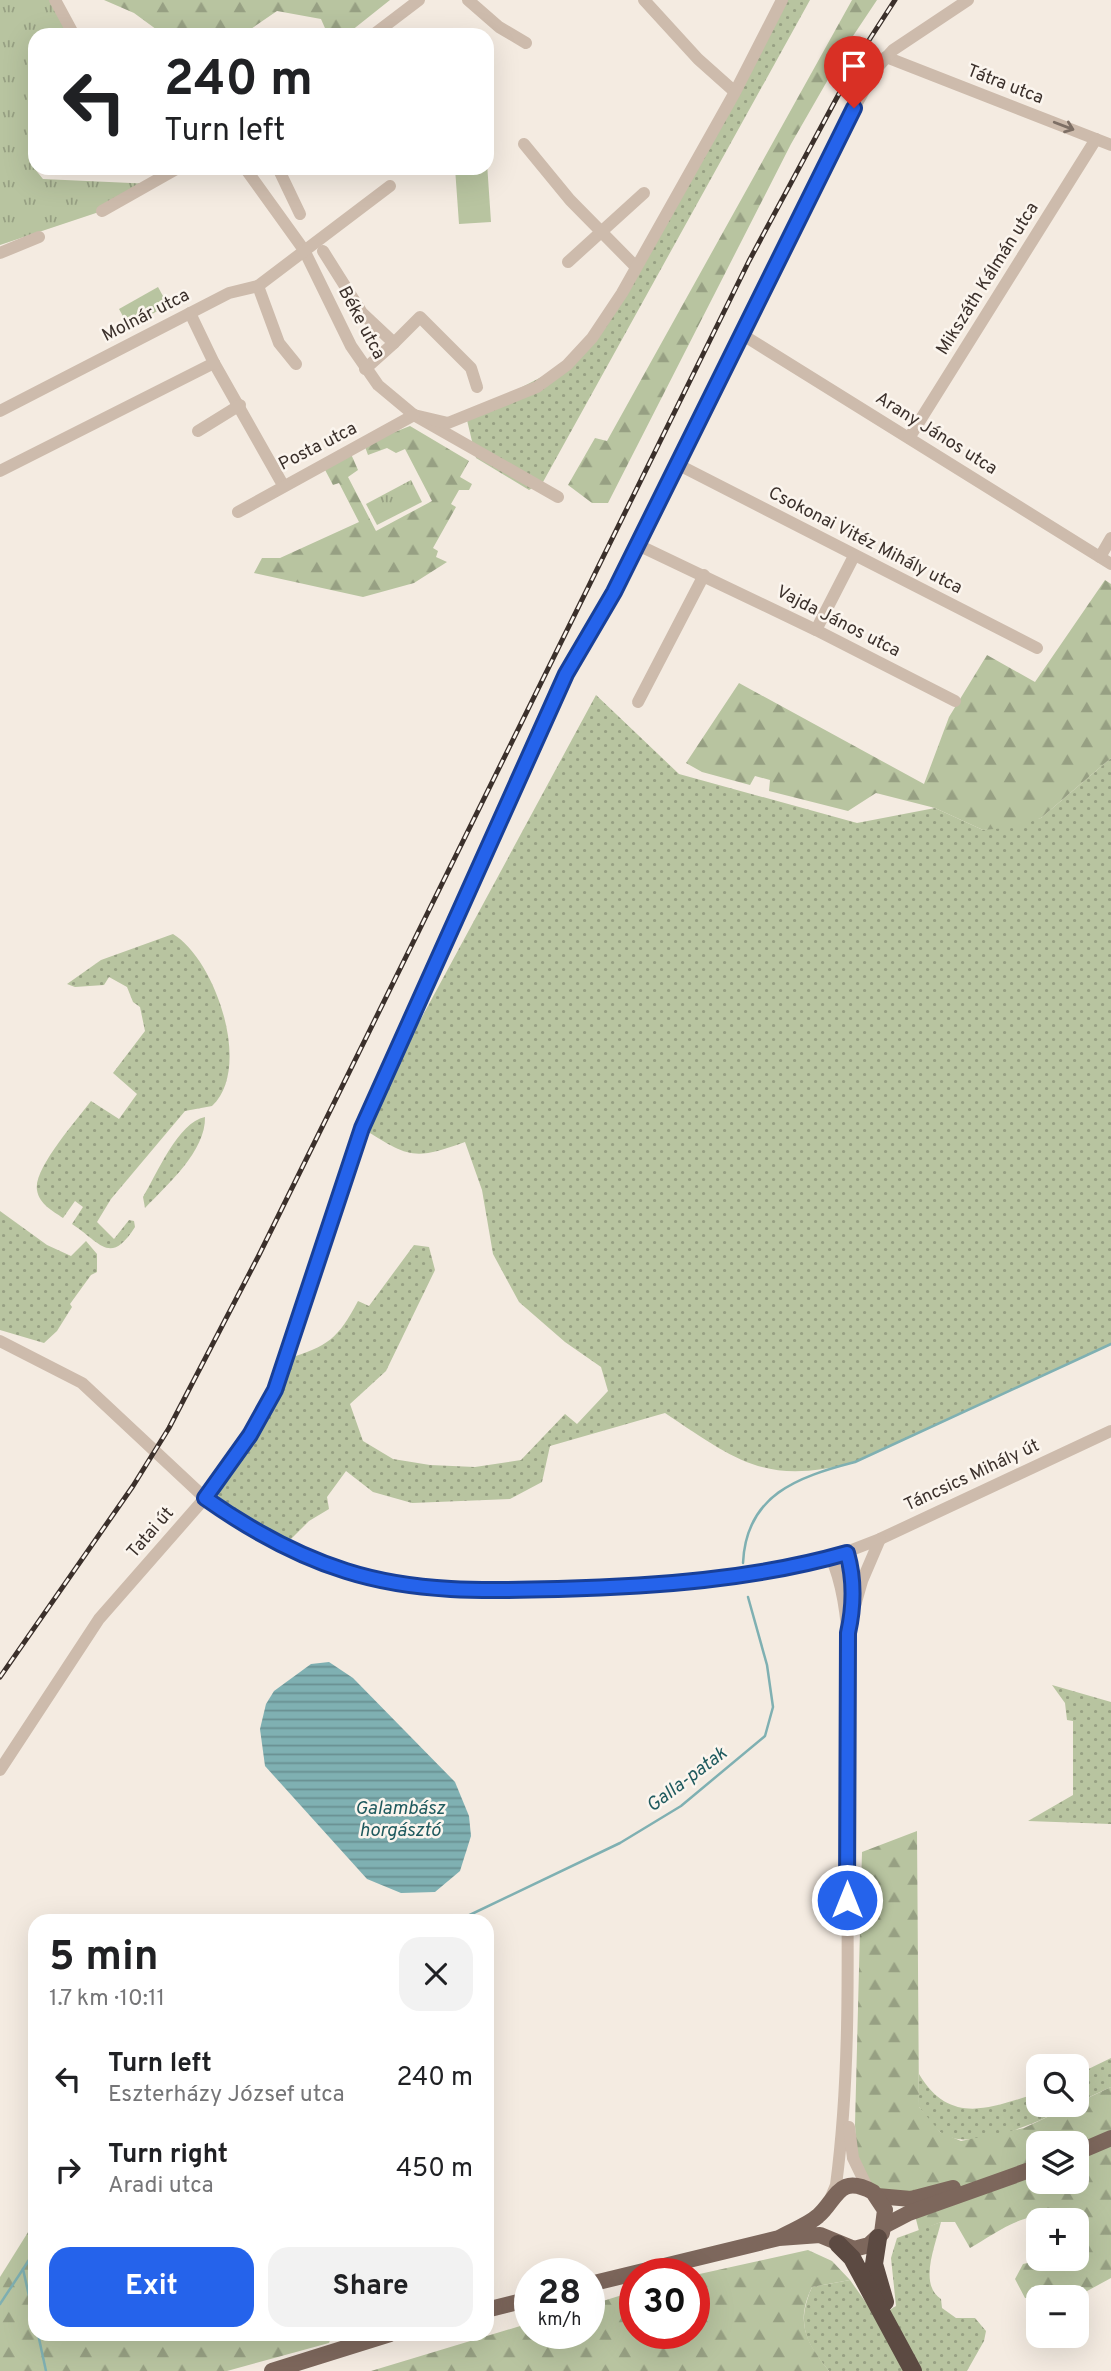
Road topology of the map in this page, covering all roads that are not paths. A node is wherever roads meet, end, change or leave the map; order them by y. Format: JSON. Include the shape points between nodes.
{"nodes":[{"id":1,"x":55,"y":0,"type":"edge"},
{"id":2,"x":419,"y":0,"type":"edge"},
{"id":3,"x":468,"y":0,"type":"edge"},
{"id":4,"x":644,"y":0,"type":"edge"},
{"id":5,"x":782,"y":0,"type":"edge"},
{"id":6,"x":968,"y":0,"type":"edge"},
{"id":7,"x":70,"y":28,"type":"edge"},
{"id":8,"x":382,"y":28,"type":"edge"},
{"id":9,"x":526,"y":43,"type":"dead end"},
{"id":10,"x":886,"y":57,"type":"junction"},
{"id":11,"x":735,"y":92,"type":"junction"},
{"id":12,"x":1096,"y":139,"type":"junction"},
{"id":13,"x":524,"y":144,"type":"dead end"},
{"id":14,"x":1111,"y":145,"type":"edge"},
{"id":15,"x":166,"y":175,"type":"edge"},
{"id":16,"x":250,"y":175,"type":"edge"},
{"id":17,"x":281,"y":175,"type":"edge"},
{"id":18,"x":390,"y":186,"type":"dead end"},
{"id":19,"x":644,"y":193,"type":"dead end"},
{"id":20,"x":102,"y":211,"type":"dead end"},
{"id":21,"x":300,"y":214,"type":"dead end"},
{"id":22,"x":602,"y":234,"type":"junction"},
{"id":23,"x":39,"y":237,"type":"dead end"},
{"id":24,"x":304,"y":250,"type":"junction"},
{"id":25,"x":323,"y":251,"type":"dead end"},
{"id":26,"x":0,"y":253,"type":"edge"},
{"id":27,"x":568,"y":262,"type":"dead end"},
{"id":28,"x":636,"y":267,"type":"junction"},
{"id":29,"x":258,"y":286,"type":"junction"},
{"id":30,"x":190,"y":313,"type":"junction"},
{"id":31,"x":743,"y":335,"type":"junction"},
{"id":32,"x":394,"y":343,"type":"junction"},
{"id":33,"x":214,"y":363,"type":"junction"},
{"id":34,"x":296,"y":363,"type":"dead end"},
{"id":35,"x":365,"y":369,"type":"junction"},
{"id":36,"x":477,"y":387,"type":"dead end"},
{"id":37,"x":240,"y":405,"type":"junction"},
{"id":38,"x":0,"y":411,"type":"edge"},
{"id":39,"x":414,"y":415,"type":"junction"},
{"id":40,"x":198,"y":431,"type":"dead end"},
{"id":41,"x":909,"y":438,"type":"junction"},
{"id":42,"x":677,"y":464,"type":"junction"},
{"id":43,"x":0,"y":471,"type":"edge"},
{"id":44,"x":283,"y":485,"type":"junction"},
{"id":45,"x":558,"y":497,"type":"dead end"},
{"id":46,"x":238,"y":512,"type":"dead end"},
{"id":47,"x":1111,"y":538,"type":"edge"},
{"id":48,"x":638,"y":545,"type":"junction"},
{"id":49,"x":854,"y":556,"type":"junction"},
{"id":50,"x":1105,"y":560,"type":"edge"},
{"id":51,"x":704,"y":575,"type":"junction"},
{"id":52,"x":816,"y":630,"type":"junction"},
{"id":53,"x":1037,"y":648,"type":"dead end"},
{"id":54,"x":955,"y":701,"type":"dead end"},
{"id":55,"x":638,"y":702,"type":"dead end"},
{"id":56,"x":0,"y":1342,"type":"edge"},
{"id":57,"x":1111,"y":1431,"type":"edge"},
{"id":58,"x":205,"y":1498,"type":"junction"},
{"id":59,"x":880,"y":1539,"type":"junction"},
{"id":60,"x":847,"y":1553,"type":"junction"},
{"id":61,"x":831,"y":1558,"type":"junction"},
{"id":62,"x":853,"y":1611,"type":"junction"},
{"id":63,"x":848,"y":1633,"type":"junction"},
{"id":64,"x":0,"y":1770,"type":"edge"},
{"id":65,"x":846,"y":2105,"type":"junction"},
{"id":66,"x":1111,"y":2138,"type":"edge"},
{"id":67,"x":1089,"y":2147,"type":"edge"},
{"id":68,"x":1026,"y":2171,"type":"edge"},
{"id":69,"x":1003,"y":2178,"type":"junction"},
{"id":70,"x":872,"y":2193,"type":"junction"},
{"id":71,"x":828,"y":2202,"type":"junction"},
{"id":72,"x":881,"y":2232,"type":"junction"},
{"id":73,"x":779,"y":2238,"type":"junction"},
{"id":74,"x":838,"y":2244,"type":"junction"},
{"id":75,"x":605,"y":2280,"type":"edge"},
{"id":76,"x":514,"y":2303,"type":"edge"},
{"id":77,"x":494,"y":2308,"type":"edge"},
{"id":78,"x":892,"y":2329,"type":"junction"},
{"id":79,"x":368,"y":2341,"type":"edge"},
{"id":80,"x":272,"y":2371,"type":"edge"},
{"id":81,"x":913,"y":2371,"type":"edge"}],
"edges":[{"from":1,"to":7,"type":"street"},
{"from":2,"to":8,"type":"street"},
{"from":3,"to":9,"type":"street"},
{"from":4,"to":11,"type":"street"},
{"from":5,"to":11,"type":"street"},
{"from":6,"to":10,"type":"street"},
{"from":10,"to":12,"type":"street","name":"Tátra utca","one_way":true},
{"from":10,"to":31,"type":"street","name":"Tatai út","via":[[843,128]]},
{"from":11,"to":28,"type":"street"},
{"from":12,"to":14,"type":"street","name":"Tátra utca"},
{"from":12,"to":41,"type":"street","name":"Mikszáth Kálmán utca"},
{"from":13,"to":22,"type":"street"},
{"from":15,"to":20,"type":"street"},
{"from":16,"to":24,"type":"street","name":"Béke utca"},
{"from":17,"to":21,"type":"street"},
{"from":18,"to":24,"type":"street","name":"Molnár utca"},
{"from":19,"to":22,"type":"street"},
{"from":22,"to":27,"type":"street"},
{"from":22,"to":28,"type":"street"},
{"from":23,"to":26,"type":"street"},
{"from":24,"to":29,"type":"street","name":"Molnár utca"},
{"from":24,"to":35,"type":"street","name":"Béke utca"},
{"from":25,"to":32,"type":"street","via":[[362,313]]},
{"from":28,"to":39,"type":"street","via":[[592,338],[567,365],[537,387],[448,424]]},
{"from":29,"to":30,"type":"street","name":"Molnár utca","via":[[229,293]]},
{"from":29,"to":34,"type":"street","via":[[279,342]]},
{"from":30,"to":33,"type":"street"},
{"from":30,"to":38,"type":"street","name":"Molnár utca"},
{"from":31,"to":41,"type":"street","name":"Arany János utca"},
{"from":31,"to":42,"type":"street","name":"Tatai út"},
{"from":32,"to":35,"type":"street"},
{"from":32,"to":36,"type":"street","via":[[420,317],[471,368]]},
{"from":33,"to":37,"type":"street"},
{"from":33,"to":43,"type":"street"},
{"from":35,"to":39,"type":"street","name":"Béke utca"},
{"from":37,"to":40,"type":"street"},
{"from":37,"to":44,"type":"street"},
{"from":39,"to":44,"type":"street","name":"Posta utca"},
{"from":39,"to":45,"type":"street","name":"Béke utca"},
{"from":41,"to":50,"type":"street","name":"Arany János utca"},
{"from":42,"to":48,"type":"street","name":"Tatai út"},
{"from":42,"to":49,"type":"street","name":"Csokonai Vitéz Mihály utca"},
{"from":44,"to":46,"type":"street","name":"Posta utca"},
{"from":47,"to":50,"type":"street"},
{"from":48,"to":51,"type":"street","name":"Vajda János utca"},
{"from":48,"to":58,"type":"street","name":"Tatai út","via":[[566,674],[362,1128],[275,1390]]},
{"from":49,"to":52,"type":"street"},
{"from":49,"to":53,"type":"street","name":"Csokonai Vitéz Mihály utca"},
{"from":51,"to":52,"type":"street","name":"Vajda János utca"},
{"from":51,"to":55,"type":"street"},
{"from":52,"to":54,"type":"street","name":"Vajda János utca"},
{"from":56,"to":58,"type":"street","via":[[82,1384]]},
{"from":57,"to":59,"type":"street","name":"Táncsics Mihály út"},
{"from":58,"to":61,"type":"street","name":"Táncsics Mihály út","via":[[301,1555],[404,1585],[480,1590],[653,1587],[749,1575]]},
{"from":58,"to":64,"type":"street","name":"Tatai út","via":[[99,1619]]},
{"from":59,"to":60,"type":"street","name":"Táncsics Mihály út"},
{"from":59,"to":62,"type":"street"},
{"from":60,"to":61,"type":"street","name":"Táncsics Mihály út"},
{"from":60,"to":62,"type":"street","via":[[853,1574]]},
{"from":61,"to":63,"type":"street","via":[[839,1577]]},
{"from":62,"to":63,"type":"street"},
{"from":63,"to":65,"type":"street"},
{"from":65,"to":70,"type":"street","via":[[853,2158]]},
{"from":65,"to":71,"type":"street","via":[[836,2185]]},
{"from":66,"to":67,"type":"main road"},
{"from":68,"to":69,"type":"main road"},
{"from":69,"to":70,"type":"main road","via":[[911,2199]]},
{"from":69,"to":72,"type":"main road","via":[[909,2213]]},
{"from":70,"to":71,"type":"main road","via":[[849,2187]]},
{"from":70,"to":72,"type":"main road","via":[[885,2210]]},
{"from":71,"to":73,"type":"main road","via":[[818,2216]]},
{"from":71,"to":74,"type":"main road","via":[[825,2228]]},
{"from":72,"to":74,"type":"main road","via":[[859,2248]]},
{"from":72,"to":78,"type":"highway","via":[[874,2264]]},
{"from":73,"to":74,"type":"main road","via":[[820,2235]]},
{"from":73,"to":75,"type":"main road"},
{"from":74,"to":78,"type":"highway","via":[[852,2258]]},
{"from":76,"to":77,"type":"main road"},
{"from":78,"to":81,"type":"highway"},
{"from":79,"to":80,"type":"main road"}]}
